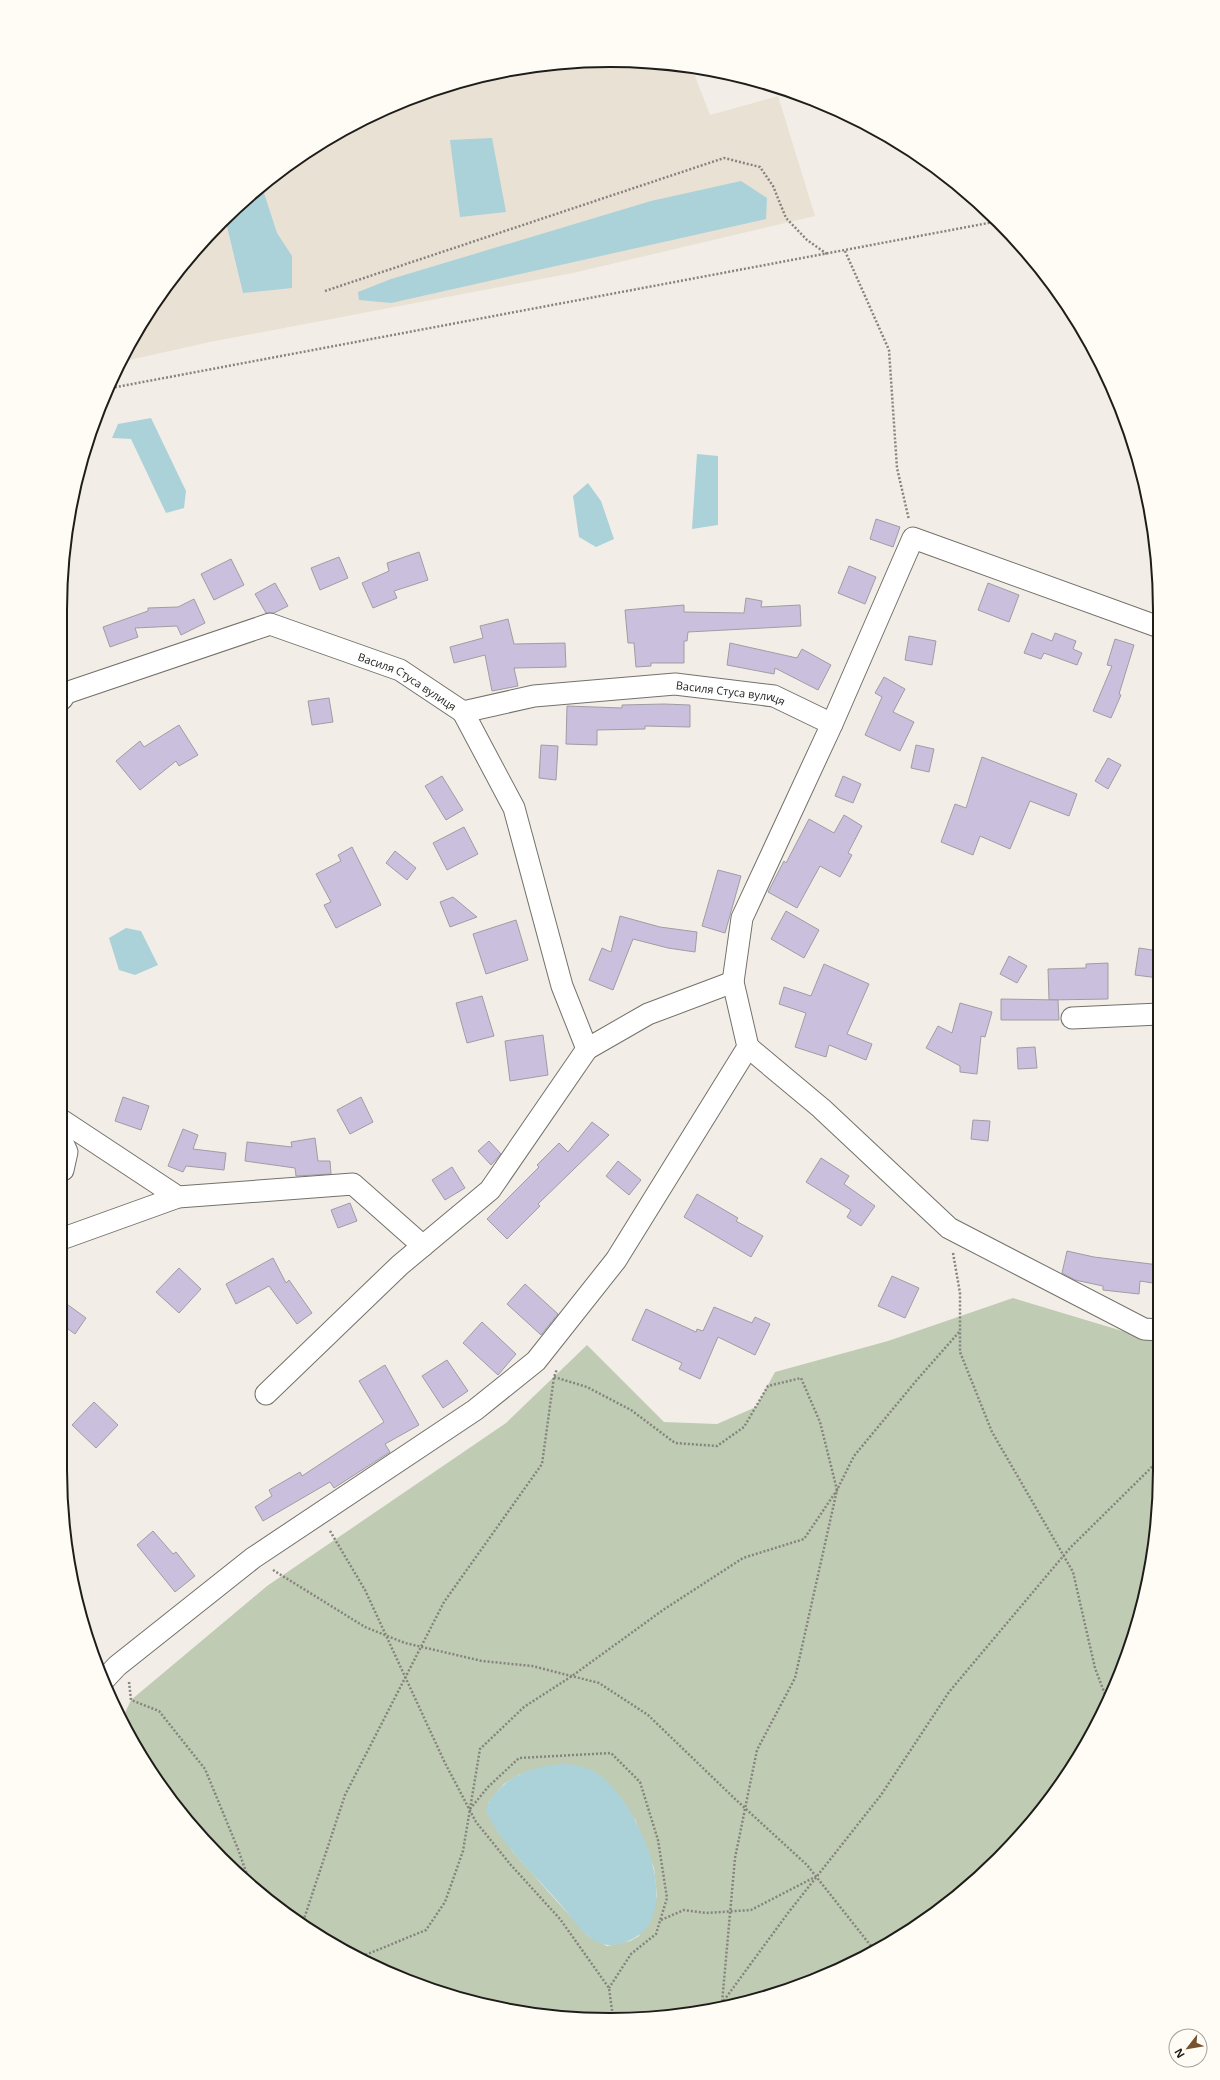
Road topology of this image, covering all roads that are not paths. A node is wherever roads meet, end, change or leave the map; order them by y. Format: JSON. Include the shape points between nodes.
{"nodes":[{"id":1,"x":1153,"y":625,"type":"edge"},
{"id":2,"x":67,"y":693,"type":"edge"},
{"id":3,"x":463,"y":712,"type":"junction"},
{"id":4,"x":832,"y":724,"type":"junction"},
{"id":5,"x":733,"y":982,"type":"junction"},
{"id":6,"x":1153,"y":1014,"type":"edge"},
{"id":7,"x":1072,"y":1018,"type":"dead end"},
{"id":8,"x":748,"y":1047,"type":"junction"},
{"id":9,"x":587,"y":1049,"type":"junction"},
{"id":10,"x":67,"y":1124,"type":"edge"},
{"id":11,"x":178,"y":1197,"type":"junction"},
{"id":12,"x":67,"y":1237,"type":"edge"},
{"id":13,"x":423,"y":1246,"type":"junction"},
{"id":14,"x":1153,"y":1330,"type":"edge"},
{"id":15,"x":266,"y":1394,"type":"dead end"},
{"id":16,"x":110,"y":1673,"type":"edge"}],
"edges":[{"from":1,"to":4,"type":"street","via":[[913,538]]},
{"from":2,"to":3,"type":"street","name":"Василя Стуса вулиця","via":[[270,624],[400,670]]},
{"from":3,"to":4,"type":"street","name":"Василя Стуса вулиця","via":[[534,696],[675,684],[774,696]]},
{"from":3,"to":9,"type":"street","via":[[514,808],[562,986]]},
{"from":4,"to":5,"type":"street","via":[[742,918]]},
{"from":5,"to":8,"type":"street"},
{"from":5,"to":9,"type":"street","via":[[648,1014]]},
{"from":6,"to":7,"type":"street"},
{"from":8,"to":14,"type":"street","via":[[821,1108],[949,1228],[1144,1329]]},
{"from":8,"to":16,"type":"street","via":[[616,1260],[536,1361],[475,1410],[253,1558]]},
{"from":9,"to":13,"type":"street","via":[[490,1190]]},
{"from":10,"to":11,"type":"street"},
{"from":11,"to":12,"type":"street"},
{"from":11,"to":13,"type":"street","via":[[353,1184]]},
{"from":13,"to":15,"type":"street"}]}
